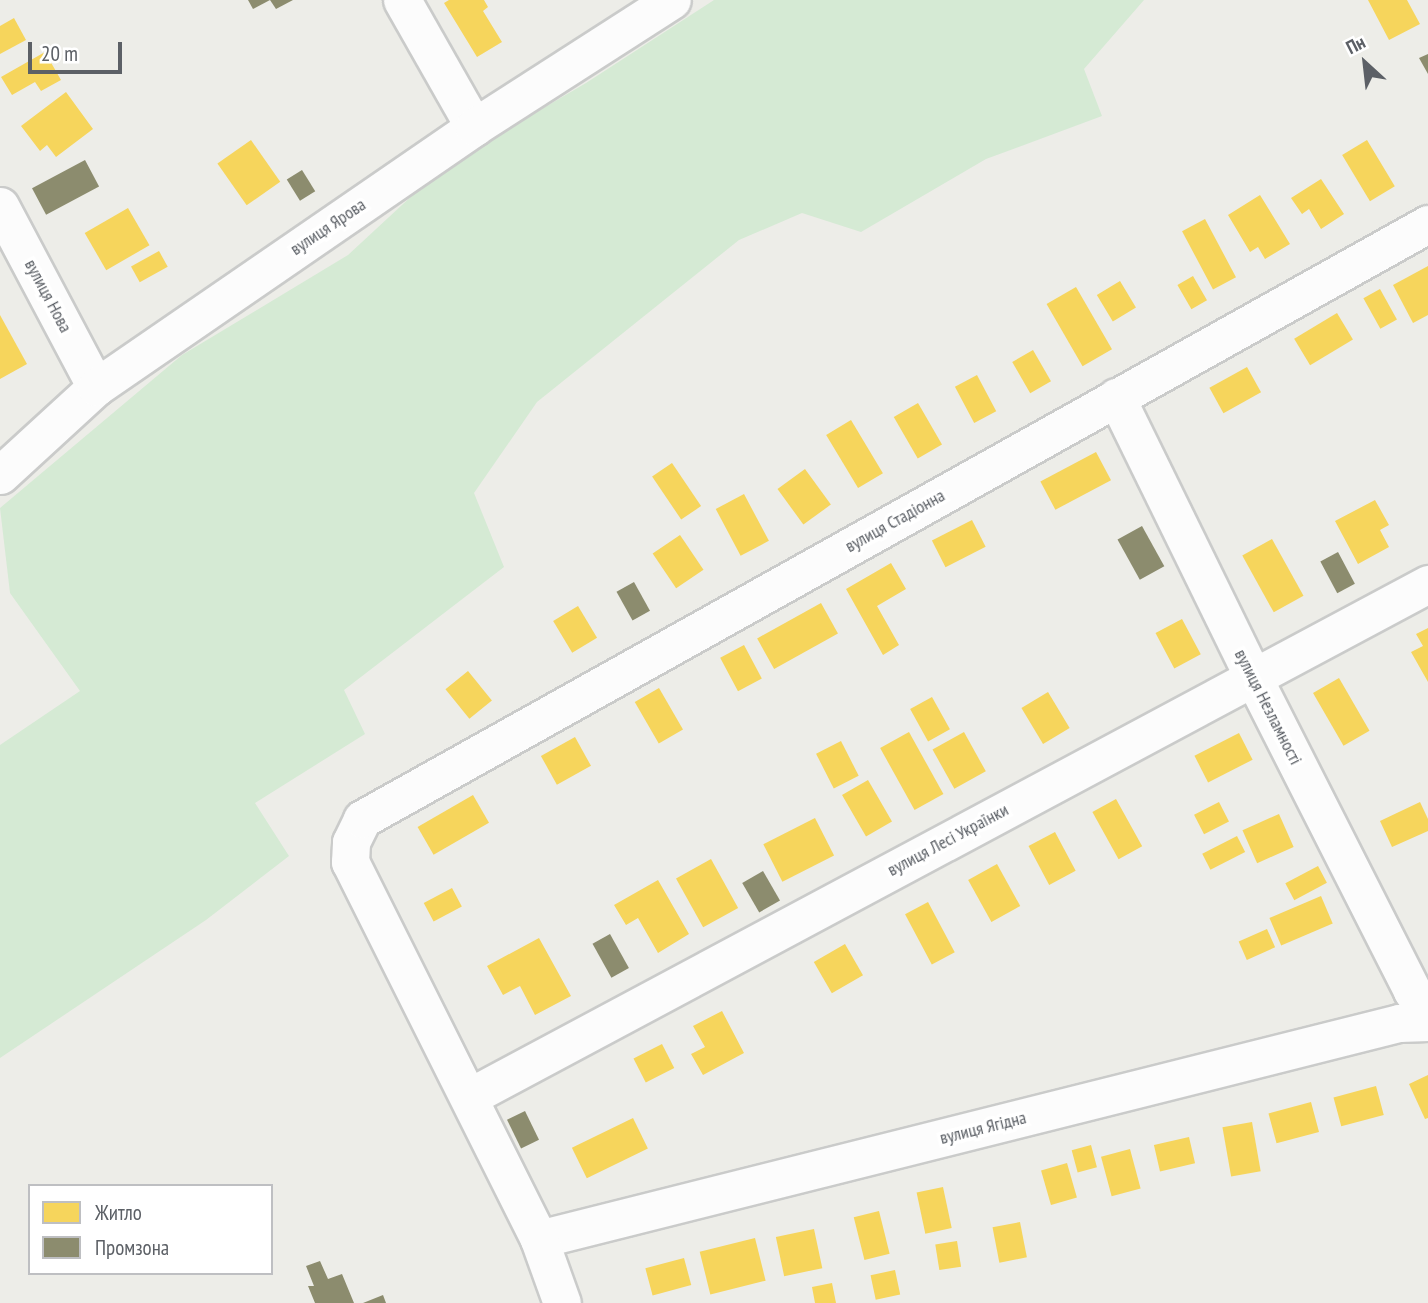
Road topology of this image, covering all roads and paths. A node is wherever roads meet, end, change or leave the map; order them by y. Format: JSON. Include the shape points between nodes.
{"nodes":[{"id":1,"x":402,"y":0,"type":"edge"},
{"id":2,"x":672,"y":0,"type":"edge"},
{"id":3,"x":474,"y":127,"type":"junction"},
{"id":4,"x":0,"y":206,"type":"edge"},
{"id":5,"x":1428,"y":224,"type":"edge"},
{"id":6,"x":96,"y":387,"type":"junction"},
{"id":7,"x":1116,"y":397,"type":"junction"},
{"id":8,"x":0,"y":475,"type":"edge"},
{"id":9,"x":1428,"y":584,"type":"edge"},
{"id":10,"x":1253,"y":677,"type":"junction"},
{"id":11,"x":1428,"y":1013,"type":"edge"},
{"id":12,"x":1428,"y":1022,"type":"edge"},
{"id":13,"x":469,"y":1097,"type":"junction"},
{"id":14,"x":539,"y":1239,"type":"junction"},
{"id":15,"x":562,"y":1303,"type":"edge"}],
"edges":[{"from":1,"to":3,"type":"street"},
{"from":2,"to":3,"type":"street","name":"вулиця Ярова"},
{"from":3,"to":6,"type":"street","name":"вулиця Ярова"},
{"from":4,"to":6,"type":"street","name":"вулиця Нова"},
{"from":5,"to":7,"type":"street","name":"вулиця Стадіонна"},
{"from":6,"to":8,"type":"street","name":"вулиця Ярова"},
{"from":7,"to":10,"type":"street","name":"вулиця Незламності"},
{"from":7,"to":13,"type":"street","name":"вулиця Стадіонна","via":[[362,819],[351,842],[350,862]]},
{"from":9,"to":10,"type":"street","name":"вулиця Лесі Українки"},
{"from":10,"to":11,"type":"street","name":"вулиця Незламності","via":[[1412,991]]},
{"from":10,"to":13,"type":"street","name":"вулиця Лесі Українки"},
{"from":12,"to":14,"type":"street","name":"вулиця Ягідна","via":[[1399,1023]]},
{"from":13,"to":14,"type":"street"},
{"from":14,"to":15,"type":"street"}]}
